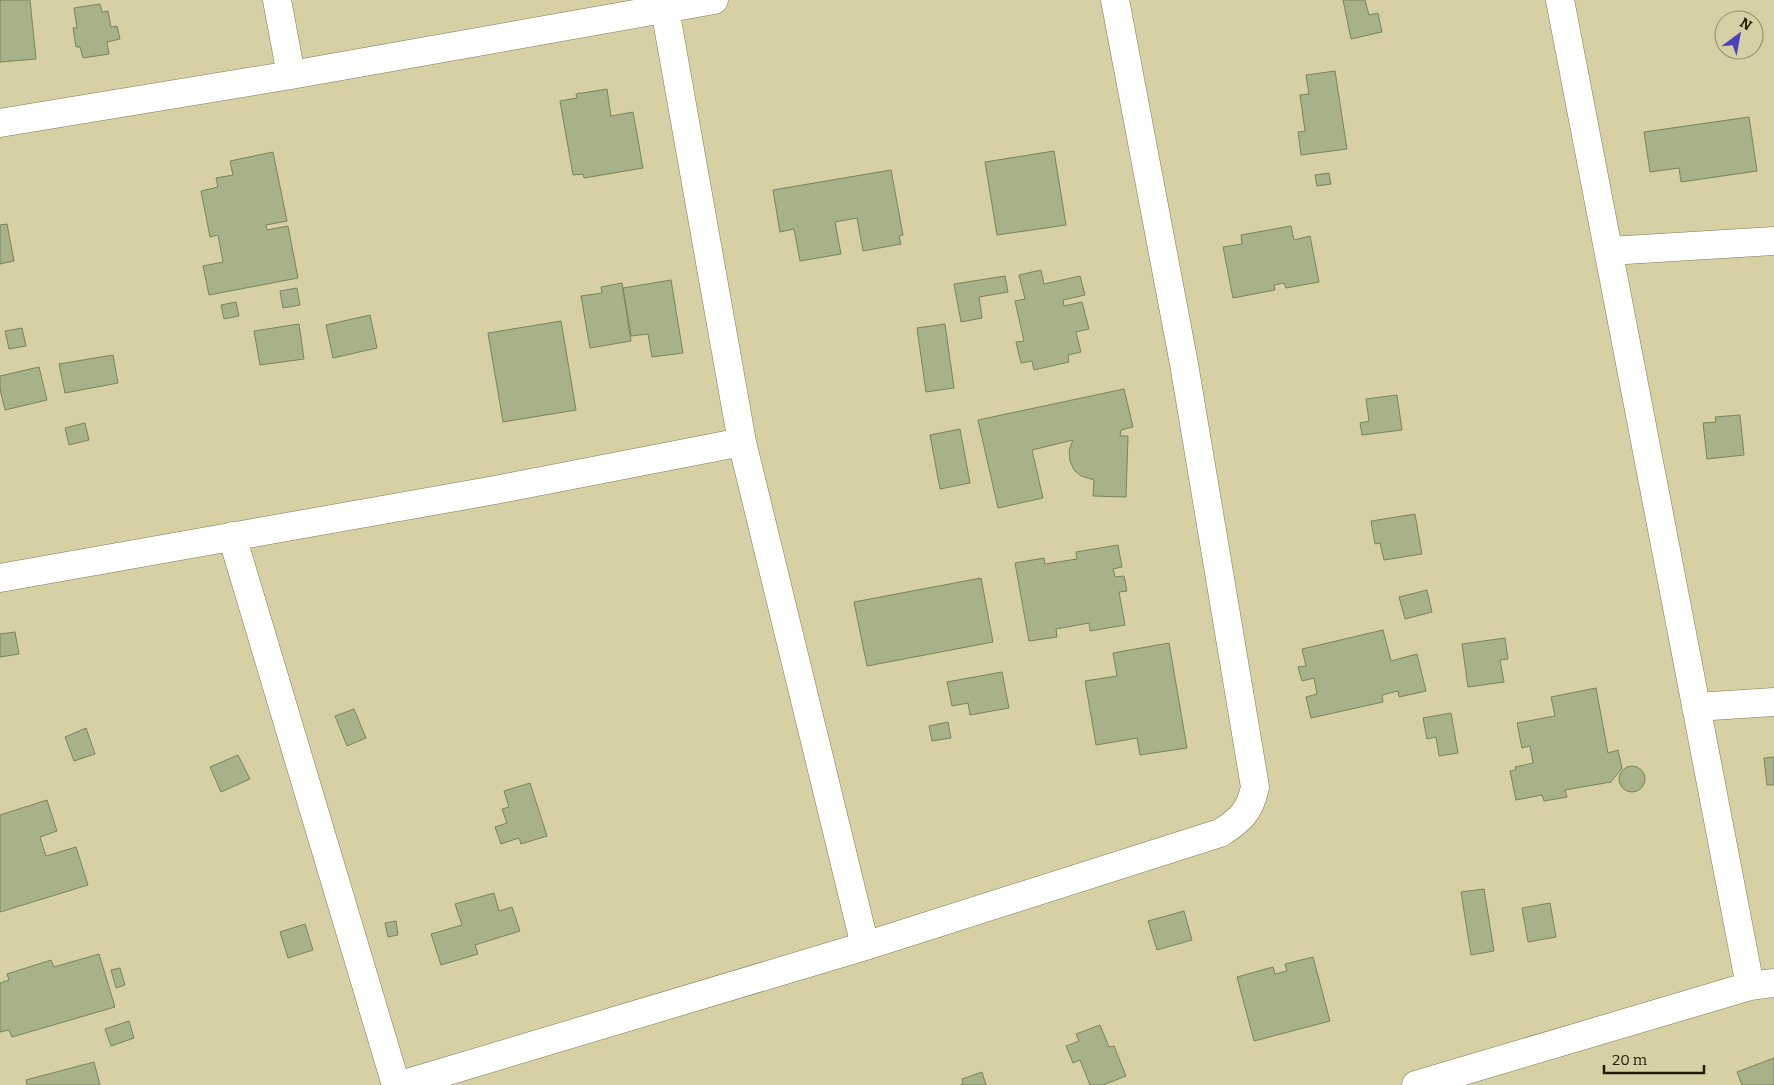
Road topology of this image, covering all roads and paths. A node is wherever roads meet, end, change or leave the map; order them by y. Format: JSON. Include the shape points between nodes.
{"nodes":[{"id":1,"x":276,"y":0,"type":"edge"},
{"id":2,"x":714,"y":0,"type":"edge"},
{"id":3,"x":1115,"y":0,"type":"edge"},
{"id":4,"x":1560,"y":0,"type":"edge"},
{"id":5,"x":665,"y":9,"type":"junction"},
{"id":6,"x":291,"y":75,"type":"junction"},
{"id":7,"x":0,"y":123,"type":"edge"},
{"id":8,"x":1774,"y":240,"type":"edge"},
{"id":9,"x":1608,"y":251,"type":"junction"},
{"id":10,"x":742,"y":442,"type":"junction"},
{"id":11,"x":232,"y":536,"type":"junction"},
{"id":12,"x":0,"y":578,"type":"edge"},
{"id":13,"x":1774,"y":702,"type":"edge"},
{"id":14,"x":1696,"y":707,"type":"junction"},
{"id":15,"x":865,"y":946,"type":"junction"},
{"id":16,"x":1762,"y":984,"type":"edge"},
{"id":17,"x":396,"y":1085,"type":"edge"},
{"id":18,"x":401,"y":1085,"type":"edge"},
{"id":19,"x":1416,"y":1085,"type":"edge"}],
"edges":[{"from":1,"to":6,"type":"street"},
{"from":2,"to":5,"type":"street"},
{"from":3,"to":15,"type":"street","via":[[1220,572],[1256,787],[1253,799],[1236,823],[1220,833]]},
{"from":4,"to":9,"type":"street"},
{"from":5,"to":6,"type":"street"},
{"from":5,"to":10,"type":"street"},
{"from":6,"to":7,"type":"street"},
{"from":8,"to":9,"type":"street"},
{"from":9,"to":14,"type":"street"},
{"from":10,"to":11,"type":"street"},
{"from":10,"to":15,"type":"street"},
{"from":11,"to":12,"type":"street"},
{"from":11,"to":17,"type":"street"},
{"from":13,"to":14,"type":"street"},
{"from":14,"to":16,"type":"street"},
{"from":15,"to":18,"type":"street"},
{"from":16,"to":19,"type":"street"}]}
